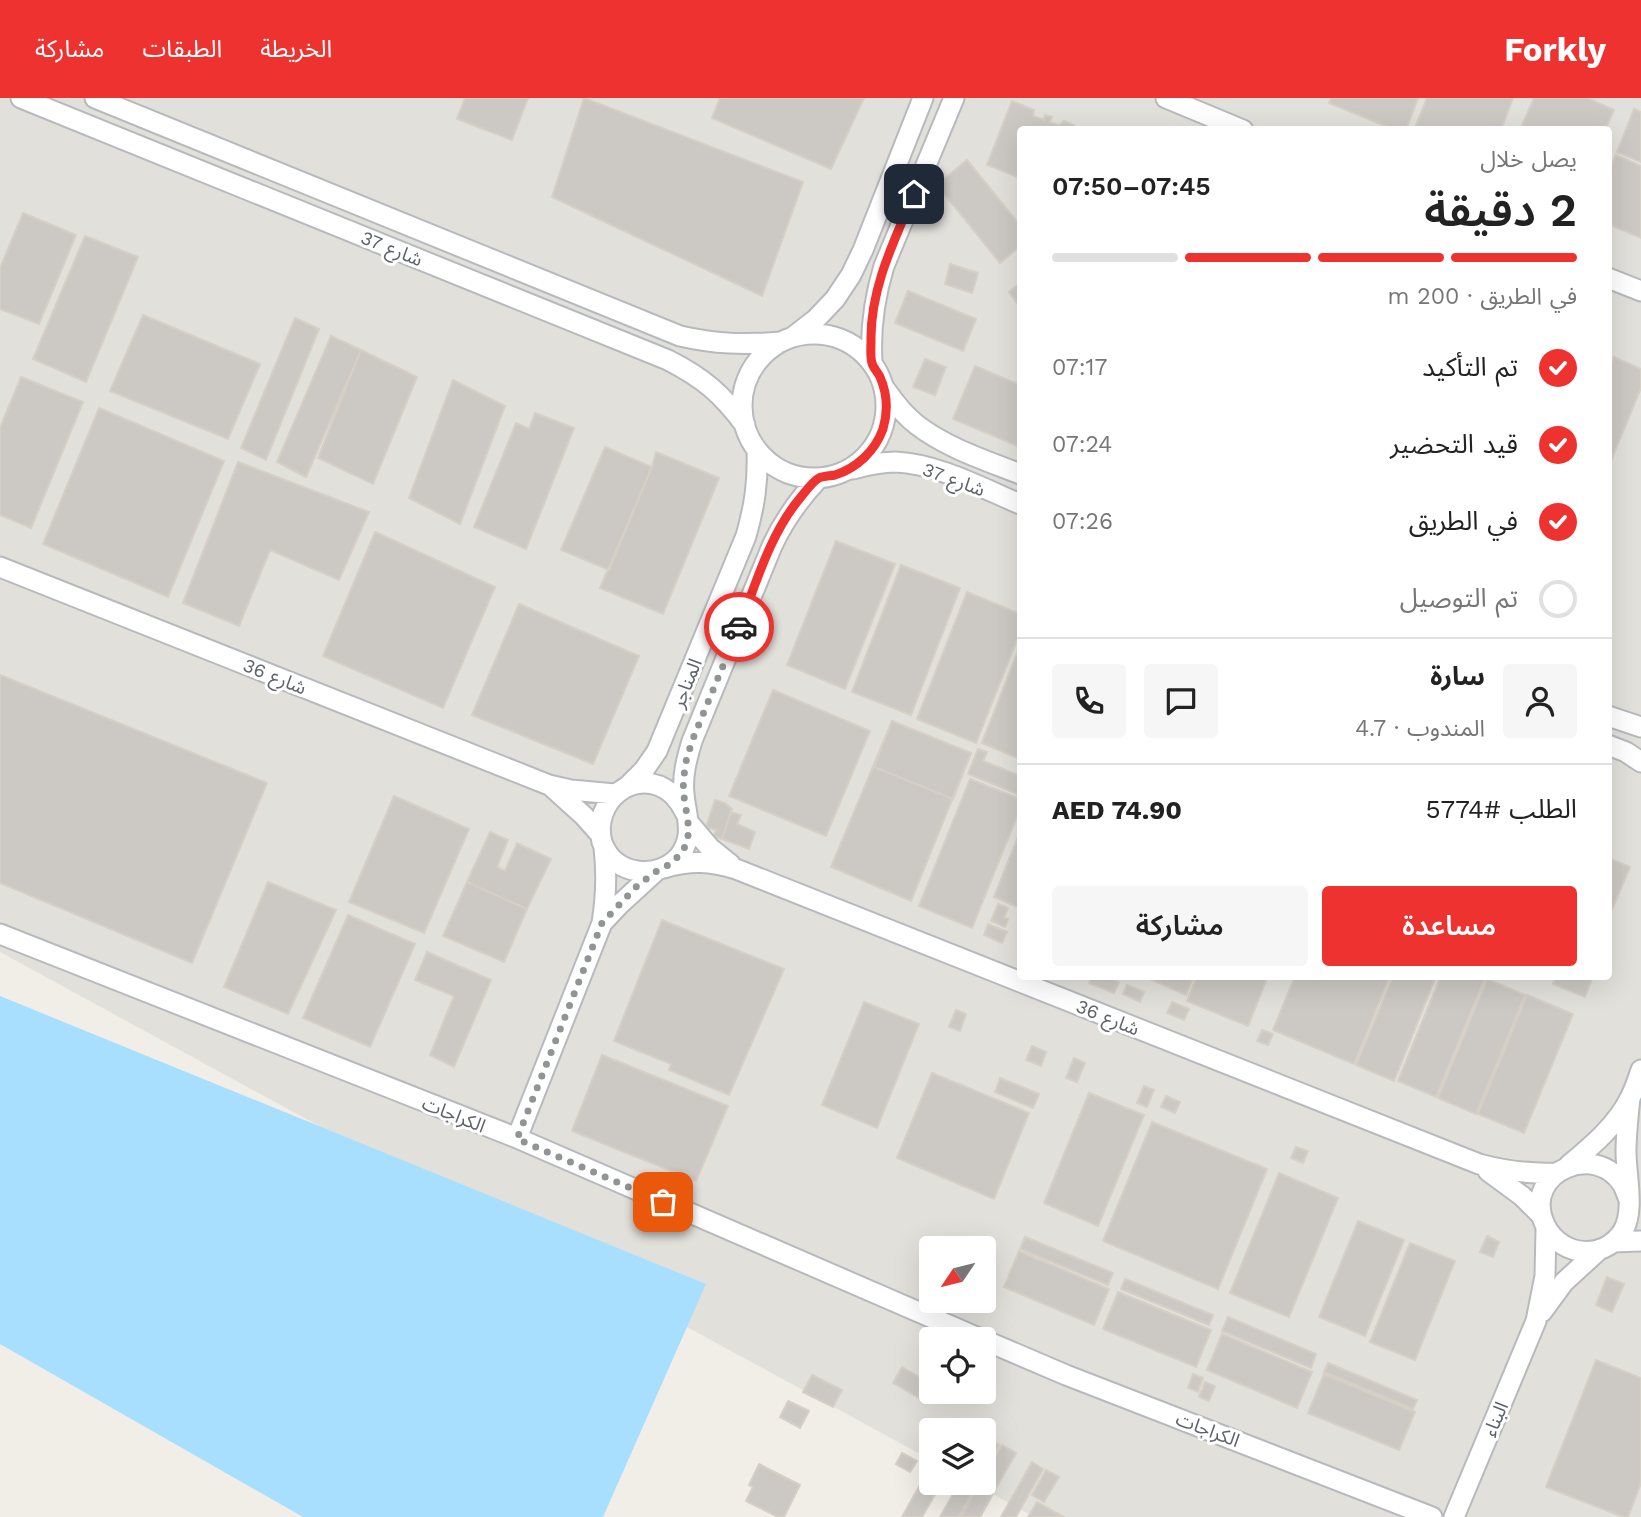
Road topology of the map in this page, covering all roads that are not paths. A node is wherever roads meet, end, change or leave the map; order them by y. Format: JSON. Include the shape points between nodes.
{"nodes":[{"id":1,"x":21,"y":98,"type":"edge"},
{"id":2,"x":95,"y":98,"type":"edge"},
{"id":3,"x":923,"y":98,"type":"edge"},
{"id":4,"x":954,"y":98,"type":"edge"},
{"id":5,"x":1166,"y":98,"type":"edge"},
{"id":6,"x":1234,"y":126,"type":"edge"},
{"id":7,"x":1612,"y":280,"type":"edge"},
{"id":8,"x":1641,"y":291,"type":"edge"},
{"id":9,"x":787,"y":339,"type":"junction"},
{"id":10,"x":872,"y":362,"type":"junction"},
{"id":11,"x":884,"y":388,"type":"junction"},
{"id":12,"x":745,"y":425,"type":"junction"},
{"id":13,"x":757,"y":450,"type":"junction"},
{"id":14,"x":845,"y":471,"type":"junction"},
{"id":15,"x":1017,"y":473,"type":"edge"},
{"id":16,"x":819,"y":478,"type":"junction"},
{"id":17,"x":1017,"y":503,"type":"edge"},
{"id":18,"x":0,"y":567,"type":"edge"},
{"id":19,"x":1612,"y":717,"type":"edge"},
{"id":20,"x":1641,"y":727,"type":"edge"},
{"id":21,"x":1612,"y":747,"type":"edge"},
{"id":22,"x":1641,"y":762,"type":"edge"},
{"id":23,"x":550,"y":785,"type":"junction"},
{"id":24,"x":621,"y":790,"type":"junction"},
{"id":25,"x":687,"y":818,"type":"junction"},
{"id":26,"x":602,"y":840,"type":"junction"},
{"id":27,"x":736,"y":869,"type":"junction"},
{"id":28,"x":660,"y":870,"type":"junction"},
{"id":29,"x":602,"y":923,"type":"junction"},
{"id":30,"x":0,"y":934,"type":"edge"},
{"id":31,"x":1641,"y":1070,"type":"edge"},
{"id":32,"x":1630,"y":1098,"type":"junction"},
{"id":33,"x":517,"y":1139,"type":"junction"},
{"id":34,"x":1479,"y":1164,"type":"junction"},
{"id":35,"x":1563,"y":1169,"type":"junction"},
{"id":36,"x":1629,"y":1200,"type":"junction"},
{"id":37,"x":1544,"y":1222,"type":"junction"},
{"id":38,"x":1641,"y":1241,"type":"edge"},
{"id":39,"x":1607,"y":1245,"type":"junction"},
{"id":40,"x":1536,"y":1321,"type":"junction"},
{"id":41,"x":954,"y":1327,"type":"edge"},
{"id":42,"x":996,"y":1345,"type":"edge"},
{"id":43,"x":1432,"y":1517,"type":"edge"},
{"id":44,"x":1454,"y":1517,"type":"edge"}],
"edges":[{"from":1,"to":12,"type":"street","name":"شارع 37","via":[[668,360],[712,386]]},
{"from":2,"to":9,"type":"street","name":"شارع 37","via":[[680,336],[730,344]]},
{"from":3,"to":9,"type":"street","via":[[851,275],[816,319]]},
{"from":4,"to":10,"type":"street","via":[[884,266],[872,314]]},
{"from":5,"to":6,"type":"street"},
{"from":7,"to":8,"type":"street"},
{"from":9,"to":10,"type":"street","via":[[815,334],[836,337]]},
{"from":9,"to":12,"type":"street","via":[[769,349],[751,371],[743,397]]},
{"from":10,"to":11,"type":"street"},
{"from":11,"to":14,"type":"street","via":[[886,416],[876,443],[858,464]]},
{"from":11,"to":15,"type":"street","name":"شارع 37","via":[[915,424],[935,438]]},
{"from":12,"to":13,"type":"street"},
{"from":13,"to":16,"type":"street","via":[[791,474]]},
{"from":13,"to":24,"type":"street","name":"المناجر","via":[[758,479],[746,536],[657,751]]},
{"from":14,"to":16,"type":"street"},
{"from":14,"to":17,"type":"street","name":"شارع 37","via":[[870,464],[920,465]]},
{"from":16,"to":25,"type":"street","name":"المناجر","via":[[784,521],[692,741],[683,790]]},
{"from":18,"to":23,"type":"street","name":"شارع 36"},
{"from":19,"to":20,"type":"street"},
{"from":21,"to":22,"type":"street"},
{"from":23,"to":24,"type":"street","name":"شارع 36","via":[[593,793]]},
{"from":23,"to":26,"type":"street","name":"شارع 36"},
{"from":24,"to":25,"type":"street","via":[[641,783],[656,785],[680,801]]},
{"from":24,"to":26,"type":"street","via":[[600,819]]},
{"from":25,"to":27,"type":"street","name":"شارع 36","via":[[710,848]]},
{"from":25,"to":28,"type":"street","via":[[684,849]]},
{"from":26,"to":28,"type":"street","via":[[613,860],[625,869],[640,873]]},
{"from":26,"to":29,"type":"street","via":[[607,873]]},
{"from":27,"to":28,"type":"street","name":"شارع 36","via":[[693,862]]},
{"from":27,"to":34,"type":"street","name":"شارع 36"},
{"from":28,"to":29,"type":"street"},
{"from":29,"to":33,"type":"street"},
{"from":30,"to":33,"type":"street","name":"الكراجات"},
{"from":31,"to":32,"type":"street"},
{"from":32,"to":35,"type":"street","via":[[1603,1135]]},
{"from":32,"to":36,"type":"street"},
{"from":33,"to":41,"type":"street","name":"الكراجات"},
{"from":34,"to":35,"type":"street","name":"شارع 36","via":[[1530,1174]]},
{"from":34,"to":37,"type":"street","name":"شارع 36"},
{"from":35,"to":36,"type":"street","via":[[1584,1163],[1600,1165],[1623,1185]]},
{"from":35,"to":37,"type":"street","via":[[1546,1185],[1541,1199]]},
{"from":36,"to":39,"type":"street","via":[[1623,1230]]},
{"from":37,"to":39,"type":"street","via":[[1556,1241],[1570,1249],[1585,1252]]},
{"from":37,"to":40,"type":"street","name":"البناء","via":[[1545,1276]]},
{"from":38,"to":39,"type":"street"},
{"from":39,"to":40,"type":"street","name":"البناء","via":[[1564,1282]]},
{"from":40,"to":44,"type":"street","name":"البناء"},
{"from":42,"to":43,"type":"street","name":"الكراجات"}]}
